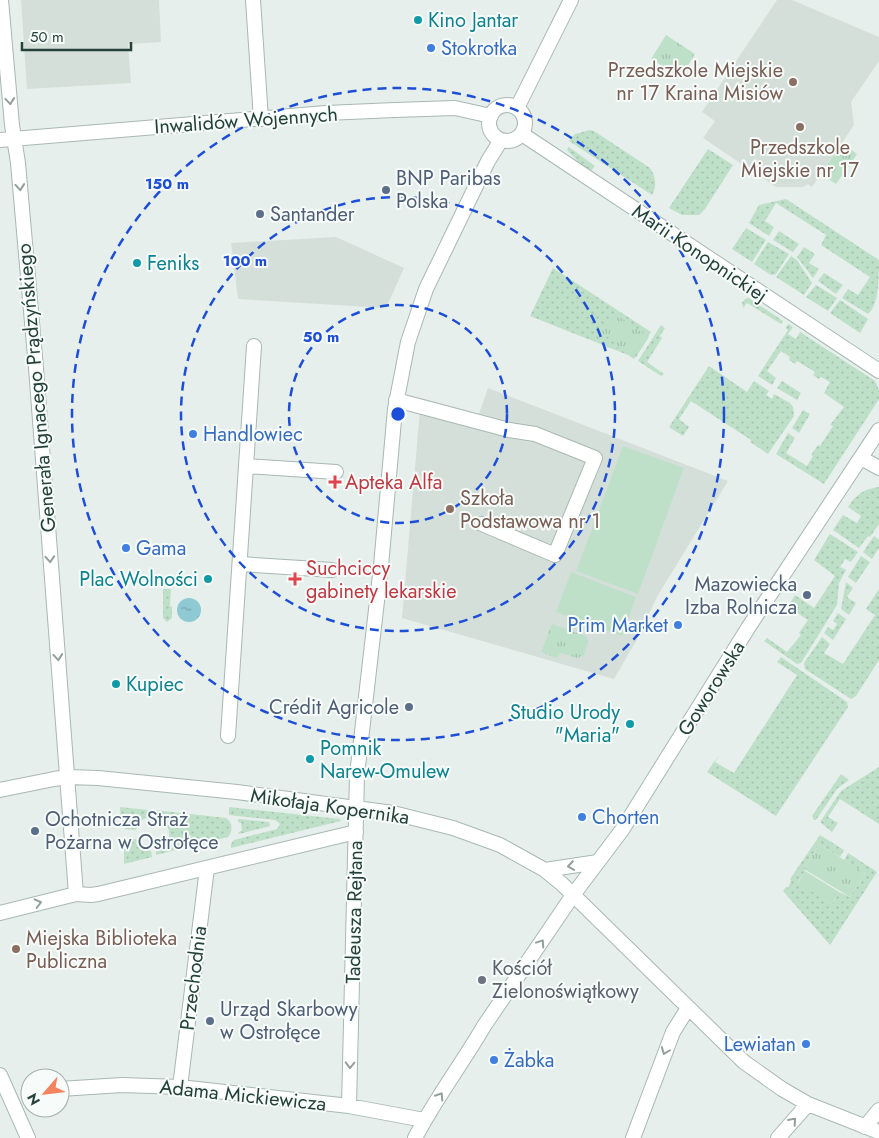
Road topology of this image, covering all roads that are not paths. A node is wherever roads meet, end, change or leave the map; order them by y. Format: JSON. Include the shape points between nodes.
{"nodes":[{"id":1,"x":1,"y":0,"type":"edge"},
{"id":2,"x":253,"y":0,"type":"edge"},
{"id":3,"x":570,"y":0,"type":"edge"},
{"id":4,"x":517,"y":108,"type":"junction"},
{"id":5,"x":491,"y":116,"type":"junction"},
{"id":6,"x":261,"y":119,"type":"junction"},
{"id":7,"x":522,"y":134,"type":"junction"},
{"id":8,"x":7,"y":139,"type":"edge"},
{"id":9,"x":501,"y":140,"type":"junction"},
{"id":10,"x":254,"y":346,"type":"dead end"},
{"id":11,"x":879,"y":371,"type":"edge"},
{"id":12,"x":396,"y":400,"type":"junction"},
{"id":13,"x":879,"y":430,"type":"edge"},
{"id":14,"x":861,"y":458,"type":"junction"},
{"id":15,"x":246,"y":466,"type":"junction"},
{"id":16,"x":879,"y":468,"type":"edge"},
{"id":17,"x":336,"y":472,"type":"dead end"},
{"id":18,"x":482,"y":524,"type":"dead end"},
{"id":19,"x":240,"y":564,"type":"junction"},
{"id":20,"x":332,"y":570,"type":"dead end"},
{"id":21,"x":228,"y":736,"type":"dead end"},
{"id":22,"x":68,"y":777,"type":"junction"},
{"id":23,"x":0,"y":790,"type":"edge"},
{"id":24,"x":357,"y":807,"type":"junction"},
{"id":25,"x":356,"y":832,"type":"junction"},
{"id":26,"x":598,"y":862,"type":"junction"},
{"id":27,"x":207,"y":868,"type":"junction"},
{"id":28,"x":545,"y":870,"type":"junction"},
{"id":29,"x":76,"y":894,"type":"junction"},
{"id":30,"x":573,"y":895,"type":"junction"},
{"id":31,"x":0,"y":913,"type":"edge"},
{"id":32,"x":688,"y":1008,"type":"junction"},
{"id":33,"x":0,"y":1075,"type":"edge"},
{"id":34,"x":180,"y":1087,"type":"junction"},
{"id":35,"x":70,"y":1088,"type":"edge"},
{"id":36,"x":808,"y":1104,"type":"junction"},
{"id":37,"x":349,"y":1106,"type":"junction"},
{"id":38,"x":879,"y":1110,"type":"edge"},
{"id":39,"x":424,"y":1120,"type":"junction"},
{"id":40,"x":864,"y":1127,"type":"junction"},
{"id":41,"x":879,"y":1132,"type":"edge"},
{"id":42,"x":28,"y":1138,"type":"edge"},
{"id":43,"x":415,"y":1138,"type":"edge"},
{"id":44,"x":633,"y":1138,"type":"edge"},
{"id":45,"x":778,"y":1138,"type":"edge"}],
"edges":[{"from":1,"to":8,"type":"street","name":"Generała Ignacego Prądzyńskiego","one_way":true},
{"from":2,"to":6,"type":"street"},
{"from":3,"to":4,"type":"street"},
{"from":4,"to":5,"type":"street","via":[[502,106]]},
{"from":4,"to":7,"type":"street","via":[[525,120]]},
{"from":5,"to":6,"type":"street","name":"Inwalidów Wojennych","via":[[455,108]]},
{"from":5,"to":9,"type":"street","via":[[492,133]]},
{"from":6,"to":8,"type":"street","name":"Inwalidów Wojennych"},
{"from":7,"to":9,"type":"street","via":[[512,140]]},
{"from":7,"to":11,"type":"street","name":"Marii Konopnickiej"},
{"from":8,"to":22,"type":"street","name":"Generała Ignacego Prądzyńskiego","one_way":true,"via":[[18,163]]},
{"from":9,"to":12,"type":"street","name":"Tadeusza Rejtana","via":[[426,289],[408,342]]},
{"from":10,"to":15,"type":"street"},
{"from":12,"to":18,"type":"street","via":[[535,434],[595,458],[555,555]]},
{"from":12,"to":24,"type":"street","name":"Tadeusza Rejtana","via":[[357,775]]},
{"from":13,"to":14,"type":"street","name":"Goworowska"},
{"from":14,"to":16,"type":"street"},
{"from":14,"to":26,"type":"street","name":"Goworowska"},
{"from":15,"to":17,"type":"street"},
{"from":15,"to":19,"type":"street"},
{"from":19,"to":20,"type":"street"},
{"from":19,"to":21,"type":"street"},
{"from":22,"to":23,"type":"street","name":"Mikołaja Kopernika"},
{"from":22,"to":24,"type":"street","name":"Mikołaja Kopernika"},
{"from":22,"to":29,"type":"street"},
{"from":24,"to":25,"type":"street","name":"Tadeusza Rejtana"},
{"from":24,"to":28,"type":"street","name":"Mikołaja Kopernika","via":[[393,813],[470,834],[500,845]]},
{"from":25,"to":27,"type":"street","name":"Mikołaja Kopernika"},
{"from":25,"to":37,"type":"street","name":"Tadeusza Rejtana","one_way":true},
{"from":26,"to":28,"type":"street","one_way":true},
{"from":26,"to":30,"type":"street","name":"Goworowska"},
{"from":27,"to":29,"type":"street","name":"Mikołaja Kopernika","via":[[91,895]]},
{"from":27,"to":34,"type":"street","name":"Przechodnia"},
{"from":28,"to":30,"type":"street","name":"Mikołaja Kopernika"},
{"from":31,"to":29,"type":"street","name":"Mikołaja Kopernika","one_way":true},
{"from":30,"to":32,"type":"street","name":"Mikołaja Kopernika"},
{"from":39,"to":30,"type":"street","name":"Goworowska","one_way":true},
{"from":32,"to":36,"type":"street","name":"Mikołaja Kopernika","via":[[744,1062]]},
{"from":32,"to":44,"type":"street","one_way":true,"via":[[673,1032]]},
{"from":33,"to":42,"type":"street"},
{"from":34,"to":35,"type":"street","name":"Adama Mickiewicza","via":[[122,1085]]},
{"from":34,"to":37,"type":"street","name":"Adama Mickiewicza"},
{"from":36,"to":40,"type":"street","name":"Mikołaja Kopernika"},
{"from":45,"to":36,"type":"street","one_way":true},
{"from":37,"to":39,"type":"street","name":"Adama Mickiewicza"},
{"from":38,"to":40,"type":"street"},
{"from":39,"to":43,"type":"street","name":"Goworowska"},
{"from":40,"to":41,"type":"street","name":"Mikołaja Kopernika"}]}
